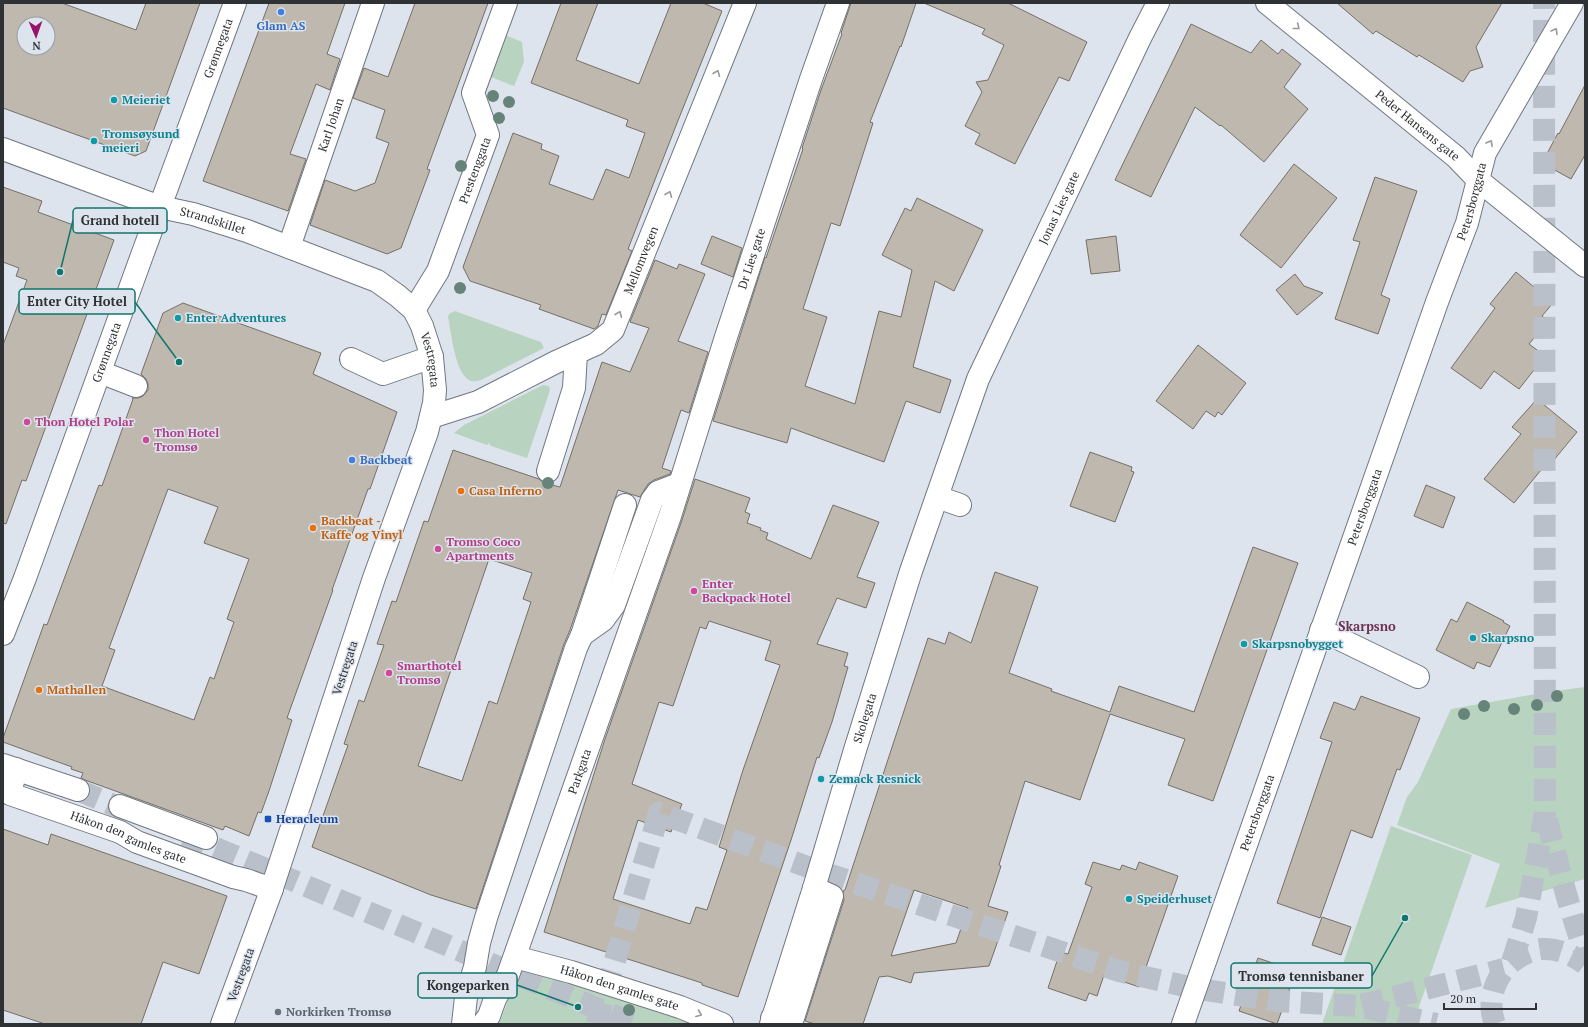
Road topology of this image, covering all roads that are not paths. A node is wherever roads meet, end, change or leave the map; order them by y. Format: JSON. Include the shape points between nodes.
{"nodes":[{"id":1,"x":235,"y":3,"type":"edge"},
{"id":2,"x":373,"y":3,"type":"edge"},
{"id":3,"x":506,"y":3,"type":"edge"},
{"id":4,"x":745,"y":3,"type":"edge"},
{"id":5,"x":838,"y":3,"type":"edge"},
{"id":6,"x":1158,"y":3,"type":"edge"},
{"id":7,"x":1267,"y":3,"type":"edge"},
{"id":8,"x":1572,"y":3,"type":"edge"},
{"id":9,"x":3,"y":149,"type":"edge"},
{"id":10,"x":1478,"y":180,"type":"junction"},
{"id":11,"x":160,"y":207,"type":"junction"},
{"id":12,"x":289,"y":247,"type":"junction"},
{"id":13,"x":1585,"y":266,"type":"edge"},
{"id":14,"x":414,"y":310,"type":"junction"},
{"id":15,"x":576,"y":353,"type":"junction"},
{"id":16,"x":432,"y":357,"type":"junction"},
{"id":17,"x":351,"y":359,"type":"dead end"},
{"id":18,"x":100,"y":372,"type":"junction"},
{"id":19,"x":136,"y":386,"type":"dead end"},
{"id":20,"x":964,"y":414,"type":"joint"},
{"id":21,"x":431,"y":417,"type":"junction"},
{"id":22,"x":548,"y":471,"type":"dead end"},
{"id":23,"x":679,"y":484,"type":"junction"},
{"id":24,"x":937,"y":497,"type":"junction"},
{"id":25,"x":625,"y":505,"type":"dead end"},
{"id":26,"x":960,"y":505,"type":"dead end"},
{"id":27,"x":670,"y":516,"type":"joint"},
{"id":28,"x":1321,"y":630,"type":"junction"},
{"id":29,"x":3,"y":634,"type":"edge"},
{"id":30,"x":582,"y":635,"type":"junction"},
{"id":31,"x":1418,"y":677,"type":"dead end"},
{"id":32,"x":10,"y":767,"type":"edge"},
{"id":33,"x":78,"y":790,"type":"tunnel mouth"},
{"id":34,"x":120,"y":806,"type":"tunnel mouth"},
{"id":35,"x":146,"y":815,"type":"junction"},
{"id":36,"x":206,"y":838,"type":"tunnel mouth"},
{"id":37,"x":137,"y":842,"type":"junction"},
{"id":38,"x":272,"y":889,"type":"junction"},
{"id":39,"x":515,"y":957,"type":"junction"},
{"id":40,"x":772,"y":1021,"type":"edge"},
{"id":41,"x":222,"y":1024,"type":"edge"},
{"id":42,"x":463,"y":1024,"type":"edge"},
{"id":43,"x":482,"y":1024,"type":"edge"},
{"id":44,"x":722,"y":1024,"type":"edge"},
{"id":45,"x":1183,"y":1024,"type":"edge"}],
"edges":[{"from":1,"to":11,"type":"street","name":"Grønnegata"},
{"from":2,"to":12,"type":"street","name":"Karl Johan"},
{"from":3,"to":14,"type":"street","name":"Prestenggata","via":[[473,94],[488,135],[438,272]]},
{"from":15,"to":4,"type":"street","name":"Mellomvegen","one_way":true,"via":[[596,344],[613,330]]},
{"from":5,"to":23,"type":"street","name":"Dr Lies gate"},
{"from":6,"to":20,"type":"street","name":"Jonas Lies gate","via":[[978,379]]},
{"from":7,"to":10,"type":"street","name":"Peder Hansens gate","one_way":true,"via":[[1456,156]]},
{"from":10,"to":8,"type":"street","name":"Petersborggata","one_way":true,"via":[[1485,153]]},
{"from":9,"to":11,"type":"street","name":"Strandskillet"},
{"from":10,"to":13,"type":"street","name":"Peder Hansens gate"},
{"from":10,"to":28,"type":"street","name":"Petersborggata","via":[[1467,223]]},
{"from":11,"to":12,"type":"street","name":"Strandskillet","via":[[208,218]]},
{"from":11,"to":18,"type":"street","name":"Grønnegata"},
{"from":12,"to":14,"type":"street","name":"Strandskillet","via":[[377,281]]},
{"from":14,"to":16,"type":"street","name":"Vestregata"},
{"from":15,"to":21,"type":"street","name":"Mellomvegen","via":[[478,402]]},
{"from":15,"to":22,"type":"street","via":[[574,388]]},
{"from":16,"to":17,"type":"street","via":[[383,374]]},
{"from":16,"to":21,"type":"street","name":"Vestregata","via":[[435,390]]},
{"from":18,"to":19,"type":"street"},
{"from":18,"to":29,"type":"street","name":"Grønnegata"},
{"from":20,"to":24,"type":"street","name":"Skolegata"},
{"from":21,"to":38,"type":"street","name":"Vestregata","via":[[374,578]]},
{"from":23,"to":27,"type":"street","name":"Dr Lies gate"},
{"from":23,"to":30,"type":"street","via":[[658,492],[652,500],[614,605],[603,620]]},
{"from":24,"to":26,"type":"street"},
{"from":24,"to":40,"type":"street","name":"Skolegata","via":[[911,571]]},
{"from":25,"to":30,"type":"street"},
{"from":27,"to":39,"type":"street","name":"Parkgata"},
{"from":28,"to":31,"type":"street"},
{"from":28,"to":45,"type":"street","name":"Petersborggata"},
{"from":30,"to":42,"type":"street","via":[[480,937],[466,997]]},
{"from":32,"to":33,"type":"street","name":"Håkon den gamles gate"},
{"from":32,"to":37,"type":"street","name":"Håkon den gamles gate","via":[[10,794],[120,832]]},
{"from":34,"to":35,"type":"street"},
{"from":35,"to":36,"type":"street"},
{"from":35,"to":37,"type":"street"},
{"from":37,"to":38,"type":"street","name":"Håkon den gamles gate"},
{"from":38,"to":41,"type":"street","name":"Vestregata"},
{"from":39,"to":43,"type":"street","name":"Parkgata","via":[[489,1016]]},
{"from":39,"to":44,"type":"street","name":"Håkon den gamles gate","one_way":true,"via":[[680,1007]]}]}
